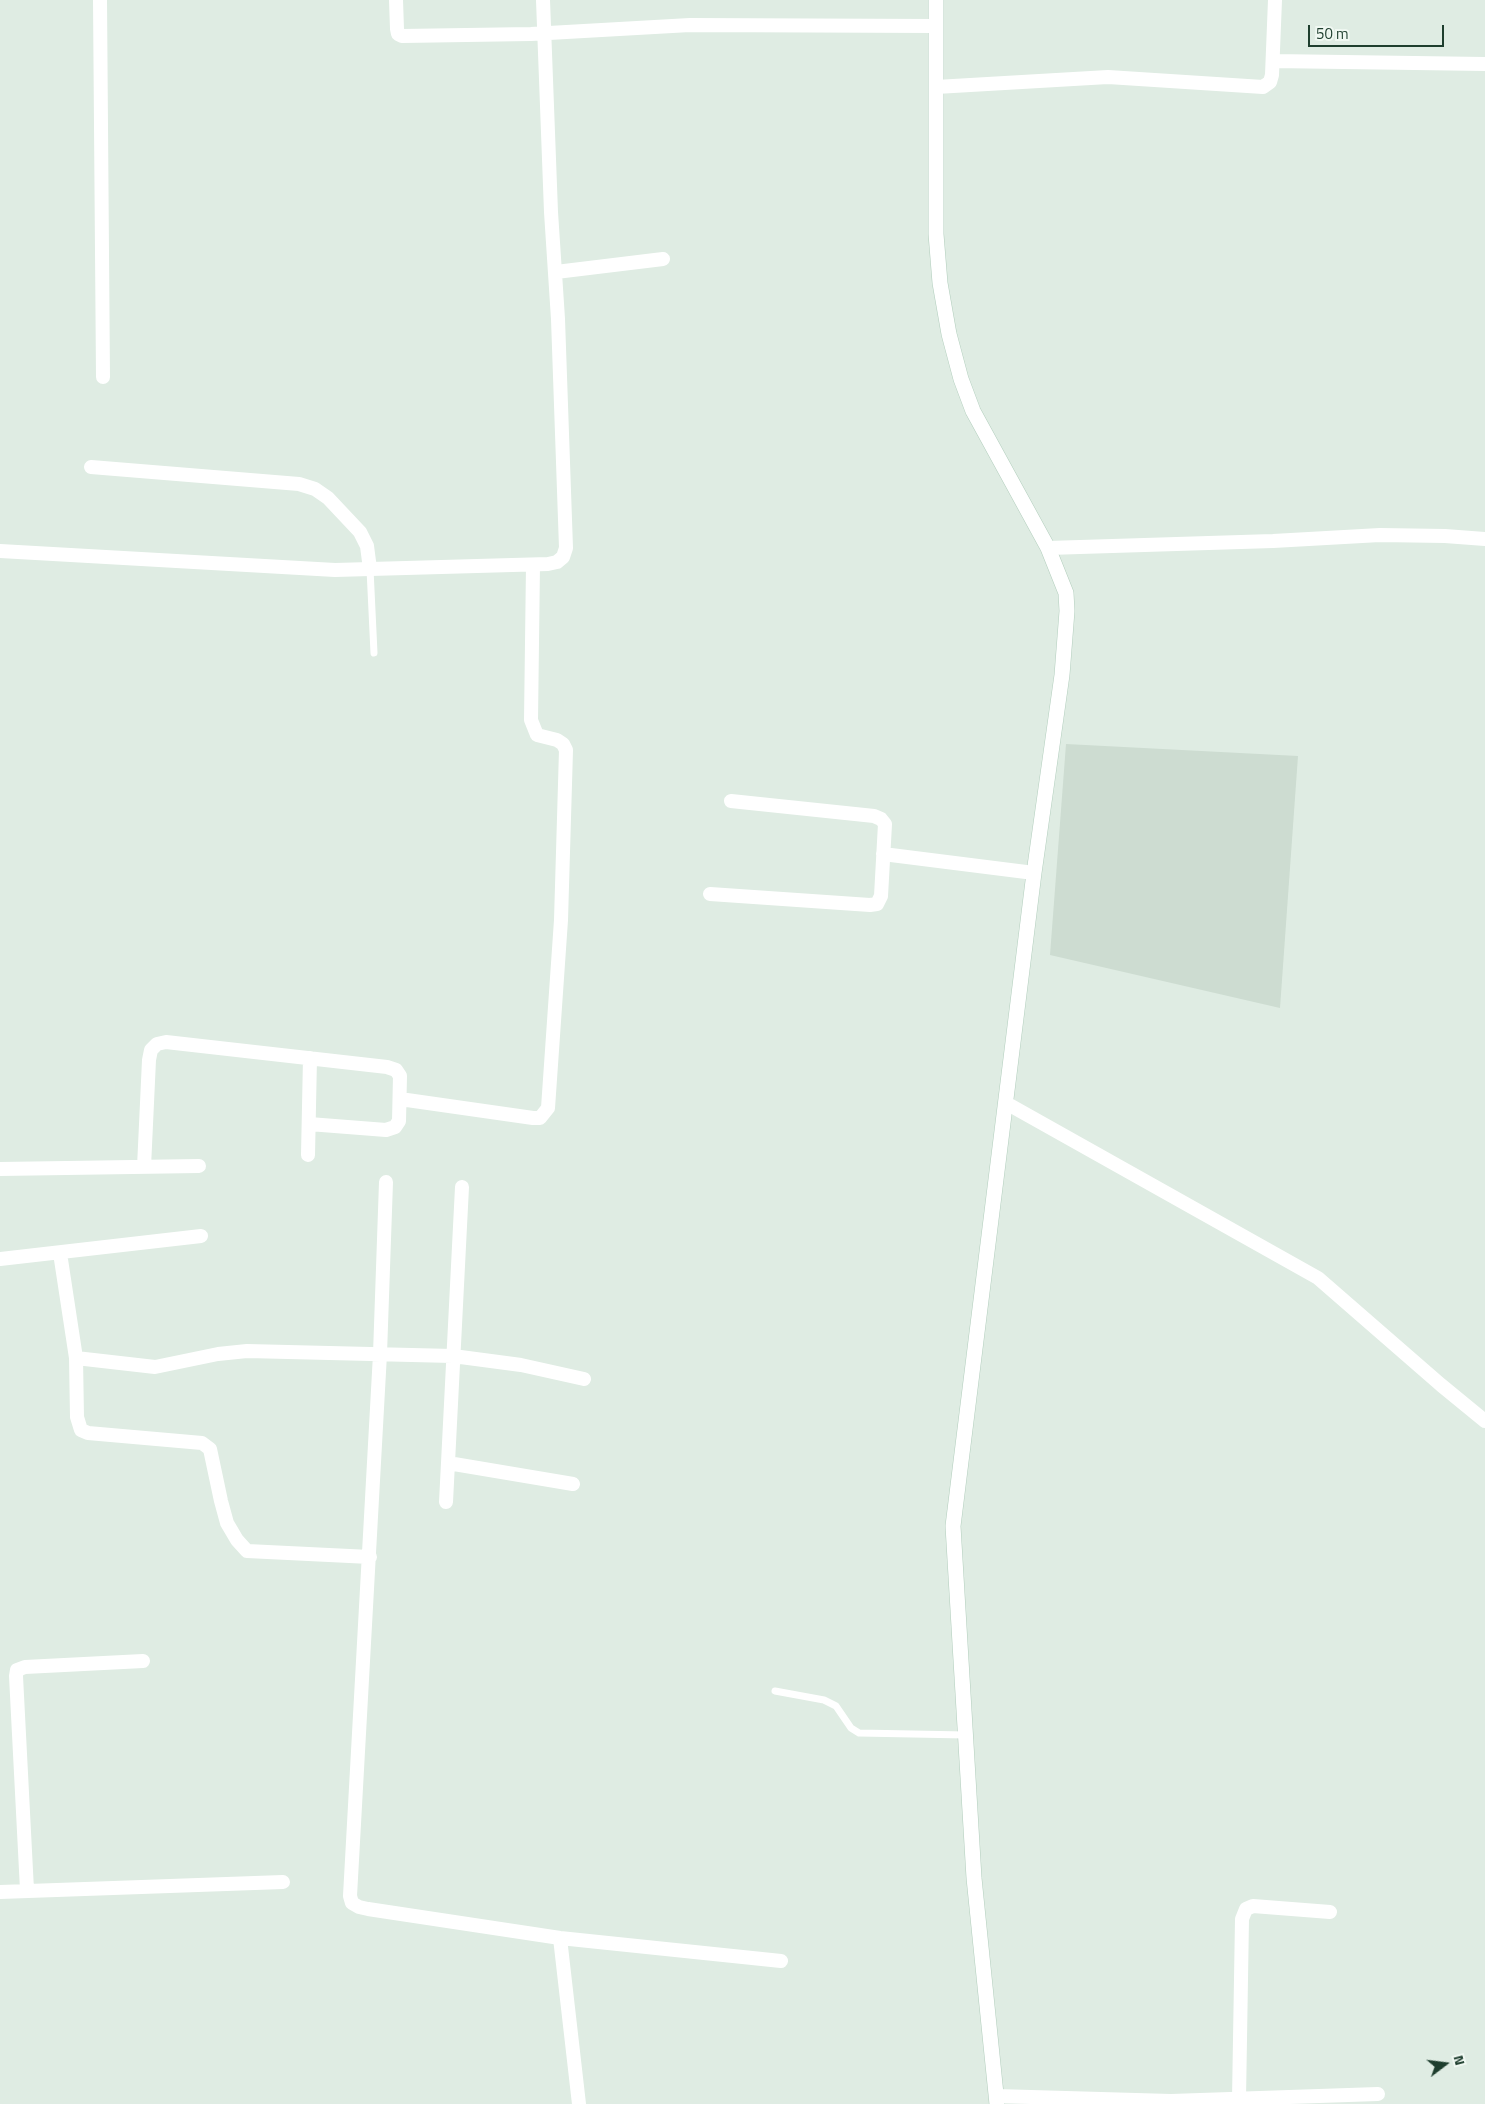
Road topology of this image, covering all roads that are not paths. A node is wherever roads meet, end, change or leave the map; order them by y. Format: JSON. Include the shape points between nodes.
{"nodes":[{"id":1,"x":100,"y":0,"type":"edge"},
{"id":2,"x":396,"y":0,"type":"edge"},
{"id":3,"x":543,"y":0,"type":"edge"},
{"id":4,"x":936,"y":0,"type":"edge"},
{"id":5,"x":1274,"y":0,"type":"edge"},
{"id":6,"x":935,"y":26,"type":"junction"},
{"id":7,"x":545,"y":33,"type":"junction"},
{"id":8,"x":1273,"y":61,"type":"junction"},
{"id":9,"x":1485,"y":64,"type":"edge"},
{"id":10,"x":936,"y":87,"type":"junction"},
{"id":11,"x":663,"y":259,"type":"dead end"},
{"id":12,"x":556,"y":272,"type":"junction"},
{"id":13,"x":103,"y":377,"type":"dead end"},
{"id":14,"x":91,"y":466,"type":"dead end"},
{"id":15,"x":1485,"y":539,"type":"edge"},
{"id":16,"x":1048,"y":548,"type":"junction"},
{"id":17,"x":0,"y":551,"type":"edge"},
{"id":18,"x":533,"y":565,"type":"junction"},
{"id":19,"x":370,"y":570,"type":"junction"},
{"id":20,"x":374,"y":653,"type":"dead end"},
{"id":21,"x":732,"y":801,"type":"dead end"},
{"id":22,"x":883,"y":854,"type":"junction"},
{"id":23,"x":1034,"y":873,"type":"junction"},
{"id":24,"x":710,"y":894,"type":"dead end"},
{"id":25,"x":310,"y":1058,"type":"junction"},
{"id":26,"x":400,"y":1099,"type":"junction"},
{"id":27,"x":1006,"y":1102,"type":"junction"},
{"id":28,"x":309,"y":1124,"type":"junction"},
{"id":29,"x":308,"y":1155,"type":"dead end"},
{"id":30,"x":199,"y":1166,"type":"dead end"},
{"id":31,"x":144,"y":1167,"type":"junction"},
{"id":32,"x":0,"y":1169,"type":"edge"},
{"id":33,"x":386,"y":1182,"type":"dead end"},
{"id":34,"x":462,"y":1187,"type":"dead end"},
{"id":35,"x":201,"y":1236,"type":"dead end"},
{"id":36,"x":60,"y":1253,"type":"junction"},
{"id":37,"x":0,"y":1259,"type":"edge"},
{"id":38,"x":380,"y":1354,"type":"junction"},
{"id":39,"x":453,"y":1356,"type":"junction"},
{"id":40,"x":76,"y":1358,"type":"junction"},
{"id":41,"x":584,"y":1379,"type":"dead end"},
{"id":42,"x":1485,"y":1421,"type":"edge"},
{"id":43,"x":448,"y":1463,"type":"junction"},
{"id":44,"x":573,"y":1484,"type":"dead end"},
{"id":45,"x":446,"y":1502,"type":"dead end"},
{"id":46,"x":370,"y":1557,"type":"junction"},
{"id":47,"x":143,"y":1661,"type":"dead end"},
{"id":48,"x":775,"y":1691,"type":"dead end"},
{"id":49,"x":966,"y":1735,"type":"junction"},
{"id":50,"x":283,"y":1882,"type":"dead end"},
{"id":51,"x":27,"y":1890,"type":"junction"},
{"id":52,"x":0,"y":1892,"type":"edge"},
{"id":53,"x":1330,"y":1912,"type":"dead end"},
{"id":54,"x":560,"y":1938,"type":"junction"},
{"id":55,"x":781,"y":1961,"type":"dead end"},
{"id":56,"x":1378,"y":2094,"type":"dead end"},
{"id":57,"x":996,"y":2100,"type":"edge"},
{"id":58,"x":1230,"y":2101,"type":"edge"},
{"id":59,"x":578,"y":2104,"type":"edge"}],
"edges":[{"from":1,"to":13,"type":"street"},
{"from":2,"to":7,"type":"street","via":[[397,29],[402,36]]},
{"from":3,"to":7,"type":"street"},
{"from":4,"to":6,"type":"street"},
{"from":5,"to":8,"type":"street"},
{"from":6,"to":7,"type":"street","via":[[690,25]]},
{"from":6,"to":10,"type":"street"},
{"from":7,"to":12,"type":"street"},
{"from":8,"to":9,"type":"street"},
{"from":8,"to":10,"type":"street","via":[[1270,82],[1263,87],[1108,77]]},
{"from":10,"to":16,"type":"street","via":[[936,234],[949,334],[972,411]]},
{"from":11,"to":12,"type":"street"},
{"from":12,"to":18,"type":"street","via":[[566,548],[564,557],[558,562]]},
{"from":14,"to":19,"type":"street","via":[[299,484],[316,489],[360,532],[367,546]]},
{"from":15,"to":16,"type":"street","via":[[1380,534]]},
{"from":16,"to":23,"type":"street","via":[[1066,593],[1067,612],[1062,674]]},
{"from":17,"to":19,"type":"street"},
{"from":18,"to":19,"type":"street"},
{"from":18,"to":26,"type":"street","via":[[531,720],[537,734],[563,744],[566,750],[560,920],[548,1108],[540,1118],[532,1118]]},
{"from":19,"to":20,"type":"lane"},
{"from":21,"to":22,"type":"street","via":[[874,816],[884,824]]},
{"from":22,"to":23,"type":"street"},
{"from":22,"to":24,"type":"street","via":[[881,896],[877,904]]},
{"from":23,"to":27,"type":"street"},
{"from":25,"to":26,"type":"street","via":[[396,1070],[400,1076]]},
{"from":25,"to":28,"type":"street"},
{"from":25,"to":31,"type":"street","via":[[166,1042],[157,1044],[151,1050],[149,1060]]},
{"from":26,"to":28,"type":"street","via":[[399,1121],[395,1127],[386,1130]]},
{"from":27,"to":42,"type":"street","via":[[1318,1278]]},
{"from":27,"to":49,"type":"street","via":[[953,1526]]},
{"from":28,"to":29,"type":"street"},
{"from":30,"to":31,"type":"street"},
{"from":31,"to":32,"type":"street"},
{"from":33,"to":38,"type":"street"},
{"from":34,"to":39,"type":"street"},
{"from":35,"to":36,"type":"street"},
{"from":36,"to":37,"type":"street"},
{"from":36,"to":40,"type":"street"},
{"from":38,"to":39,"type":"street"},
{"from":38,"to":40,"type":"street","via":[[247,1351],[156,1367]]},
{"from":38,"to":46,"type":"street"},
{"from":39,"to":41,"type":"street","via":[[521,1365]]},
{"from":39,"to":43,"type":"street"},
{"from":40,"to":46,"type":"street","via":[[77,1417],[81,1430],[202,1444],[210,1449],[227,1523],[247,1551]]},
{"from":43,"to":44,"type":"street"},
{"from":43,"to":45,"type":"street"},
{"from":46,"to":54,"type":"street","via":[[352,1902],[359,1908]]},
{"from":47,"to":51,"type":"street","via":[[17,1670]]},
{"from":48,"to":49,"type":"lane","via":[[824,1700],[836,1706],[851,1728],[859,1733]]},
{"from":49,"to":57,"type":"street","via":[[974,1878]]},
{"from":50,"to":51,"type":"street"},
{"from":51,"to":52,"type":"street"},
{"from":53,"to":58,"type":"street","via":[[1253,1906],[1246,1909],[1242,1919]]},
{"from":54,"to":55,"type":"street"},
{"from":54,"to":59,"type":"street"},
{"from":56,"to":58,"type":"street"},
{"from":57,"to":58,"type":"street"}]}
